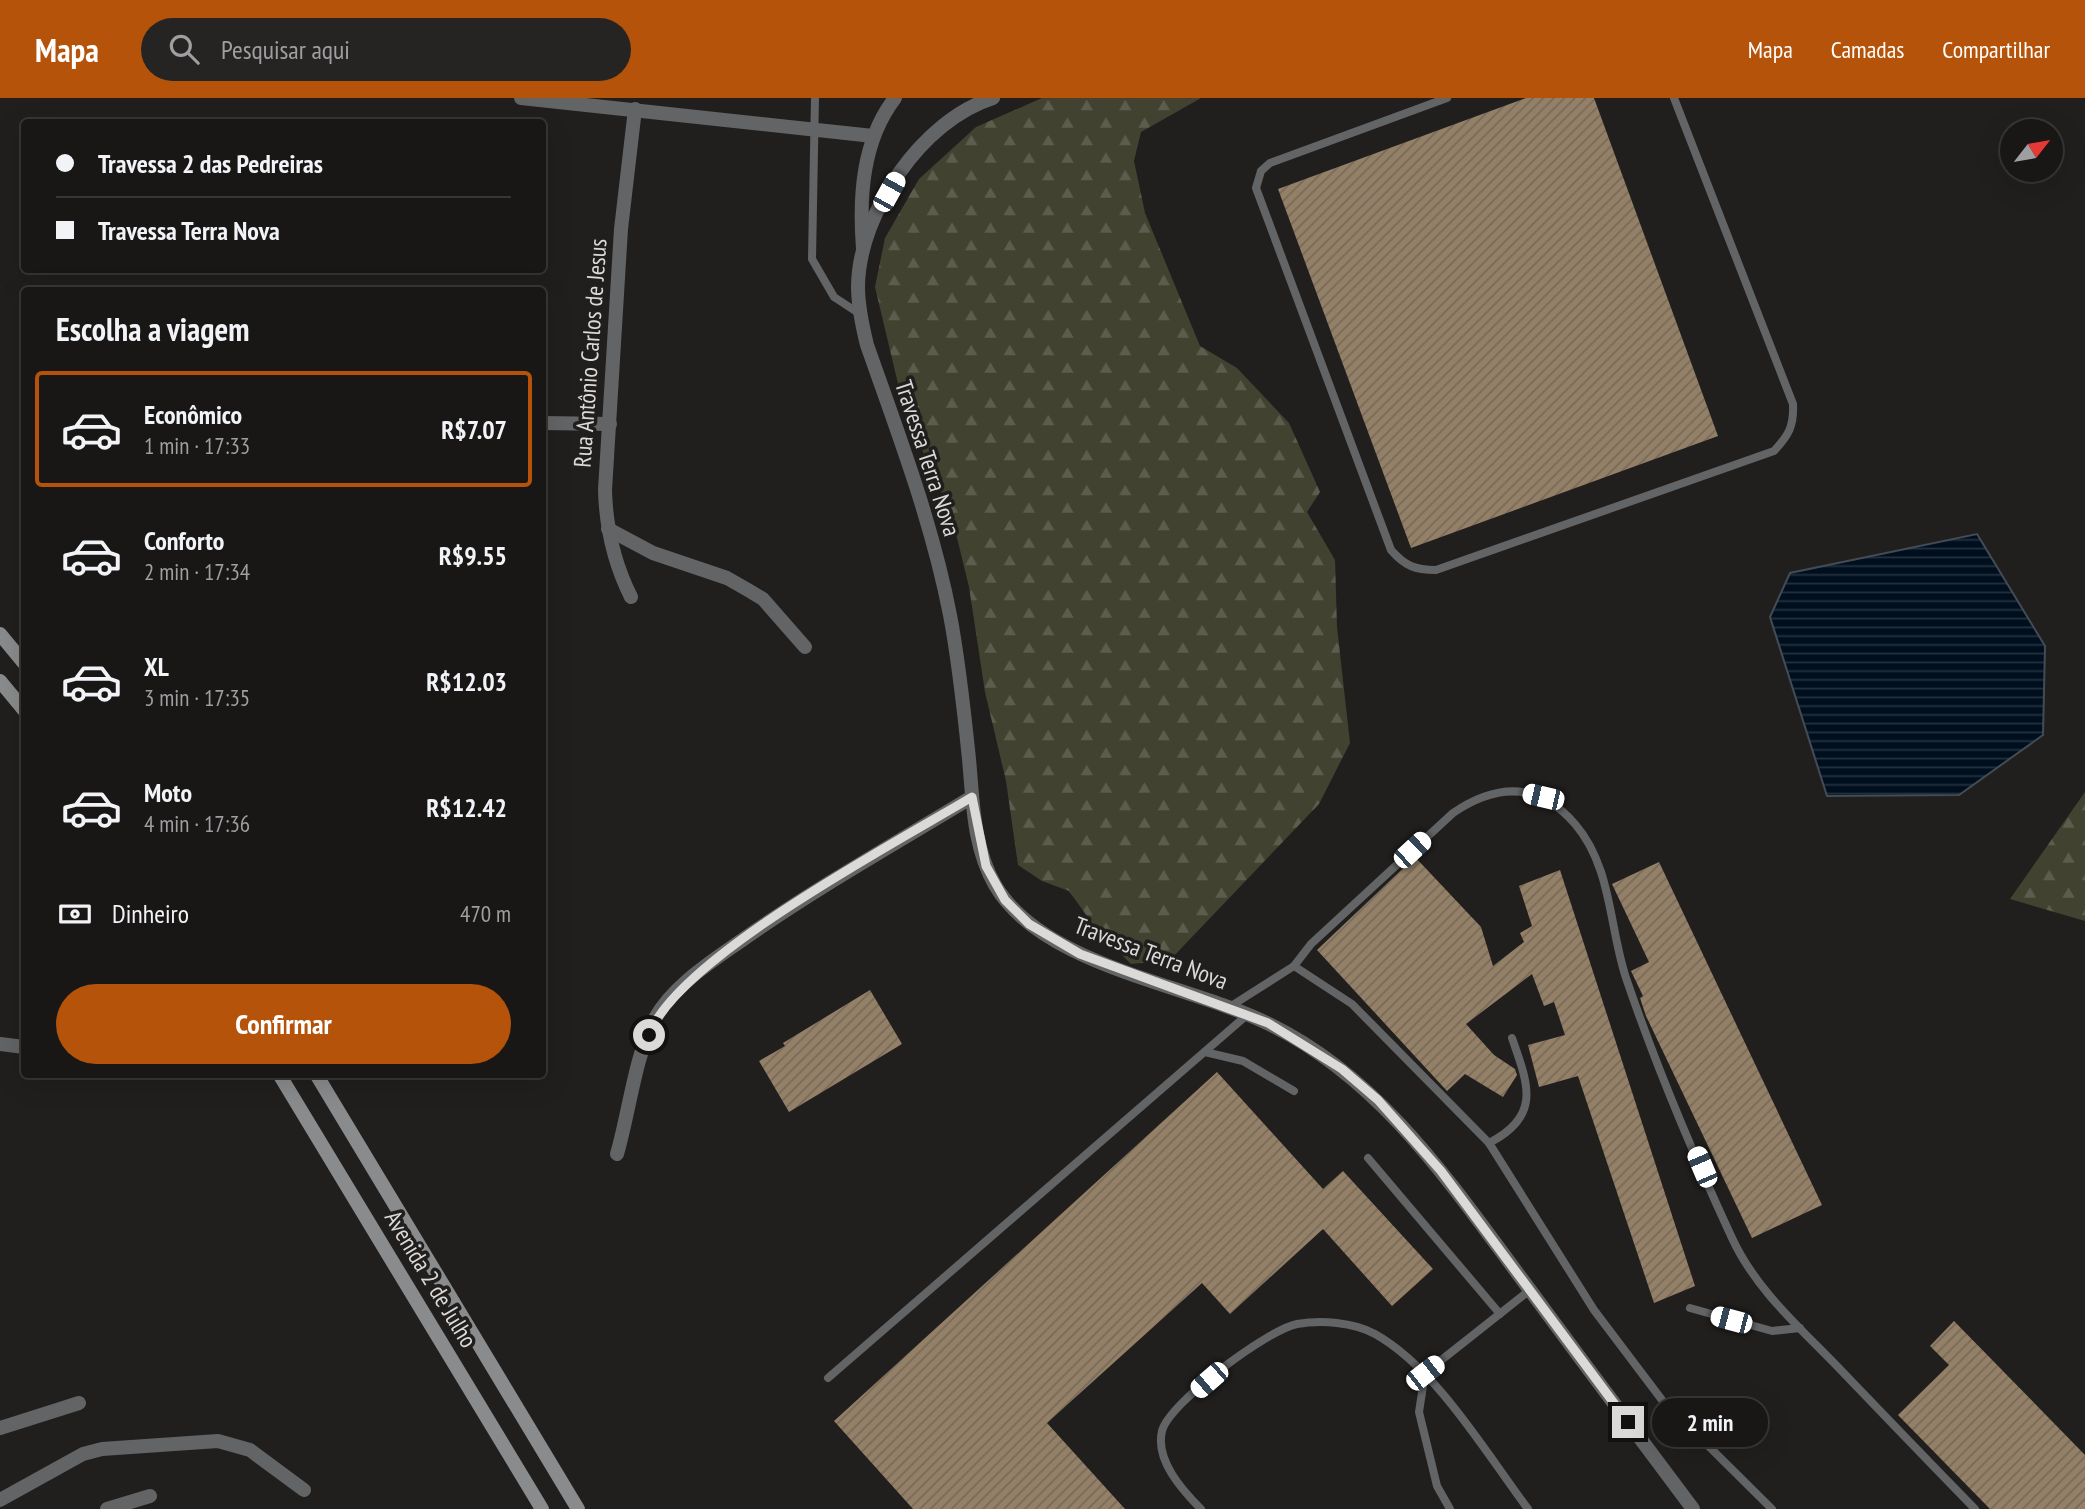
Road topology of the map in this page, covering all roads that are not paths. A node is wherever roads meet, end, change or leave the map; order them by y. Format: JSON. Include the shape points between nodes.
{"nodes":[{"id":1,"x":521,"y":98,"type":"edge"},
{"id":2,"x":815,"y":98,"type":"edge"},
{"id":3,"x":895,"y":98,"type":"edge"},
{"id":4,"x":993,"y":98,"type":"edge"},
{"id":5,"x":1447,"y":98,"type":"edge"},
{"id":6,"x":1674,"y":98,"type":"edge"},
{"id":7,"x":635,"y":109,"type":"junction"},
{"id":8,"x":814,"y":129,"type":"junction"},
{"id":9,"x":873,"y":135,"type":"junction"},
{"id":10,"x":863,"y":254,"type":"junction"},
{"id":11,"x":860,"y":314,"type":"junction"},
{"id":12,"x":546,"y":423,"type":"edge"},
{"id":13,"x":610,"y":424,"type":"junction"},
{"id":14,"x":608,"y":529,"type":"junction"},
{"id":15,"x":631,"y":597,"type":"dead end"},
{"id":16,"x":0,"y":634,"type":"edge"},
{"id":17,"x":805,"y":647,"type":"dead end"},
{"id":18,"x":21,"y":659,"type":"edge"},
{"id":19,"x":0,"y":681,"type":"edge"},
{"id":20,"x":21,"y":706,"type":"edge"},
{"id":21,"x":972,"y":797,"type":"junction"},
{"id":22,"x":1294,"y":966,"type":"junction"},
{"id":23,"x":1228,"y":1007,"type":"junction"},
{"id":24,"x":1247,"y":1015,"type":"junction"},
{"id":25,"x":1512,"y":1038,"type":"dead end"},
{"id":26,"x":0,"y":1044,"type":"edge"},
{"id":27,"x":21,"y":1047,"type":"edge"},
{"id":28,"x":1205,"y":1052,"type":"junction"},
{"id":29,"x":281,"y":1078,"type":"edge"},
{"id":30,"x":318,"y":1078,"type":"edge"},
{"id":31,"x":1294,"y":1091,"type":"dead end"},
{"id":32,"x":1489,"y":1143,"type":"junction"},
{"id":33,"x":617,"y":1154,"type":"dead end"},
{"id":34,"x":1368,"y":1158,"type":"dead end"},
{"id":35,"x":1530,"y":1290,"type":"junction"},
{"id":36,"x":1690,"y":1308,"type":"dead end"},
{"id":37,"x":1500,"y":1314,"type":"junction"},
{"id":38,"x":1800,"y":1328,"type":"junction"},
{"id":39,"x":1425,"y":1373,"type":"junction"},
{"id":40,"x":828,"y":1378,"type":"dead end"},
{"id":41,"x":79,"y":1403,"type":"dead end"},
{"id":42,"x":0,"y":1428,"type":"edge"},
{"id":43,"x":304,"y":1490,"type":"dead end"},
{"id":44,"x":150,"y":1496,"type":"dead end"},
{"id":45,"x":0,"y":1500,"type":"edge"},
{"id":46,"x":107,"y":1509,"type":"edge"},
{"id":47,"x":542,"y":1509,"type":"edge"},
{"id":48,"x":578,"y":1509,"type":"edge"},
{"id":49,"x":1201,"y":1509,"type":"edge"},
{"id":50,"x":1450,"y":1509,"type":"edge"},
{"id":51,"x":1528,"y":1509,"type":"edge"},
{"id":52,"x":1693,"y":1509,"type":"edge"},
{"id":53,"x":1772,"y":1509,"type":"edge"},
{"id":54,"x":1975,"y":1509,"type":"edge"}],
"edges":[{"from":1,"to":7,"type":"street"},
{"from":2,"to":8,"type":"lane"},
{"from":3,"to":9,"type":"street"},
{"from":4,"to":10,"type":"street","via":[[961,112],[919,147],[880,207]]},
{"from":5,"to":6,"type":"lane","via":[[1270,163],[1261,171],[1256,188],[1391,550],[1403,564],[1418,570],[1436,570],[1774,451],[1787,437],[1794,422],[1793,404]]},
{"from":7,"to":8,"type":"street"},
{"from":7,"to":13,"type":"street","name":"Rua Antônio Carlos de Jesus","via":[[621,229]]},
{"from":8,"to":9,"type":"street"},
{"from":8,"to":11,"type":"lane","via":[[812,259],[834,297]]},
{"from":9,"to":10,"type":"street","via":[[861,191]]},
{"from":10,"to":11,"type":"street","name":"Travessa Terra Nova"},
{"from":11,"to":21,"type":"street","name":"Travessa Terra Nova","via":[[942,578],[958,664]]},
{"from":12,"to":13,"type":"street"},
{"from":13,"to":14,"type":"street","name":"Rua Antônio Carlos de Jesus","via":[[604,490]]},
{"from":14,"to":15,"type":"street","name":"Rua Antônio Carlos de Jesus"},
{"from":14,"to":17,"type":"street","via":[[653,553],[727,578],[748,590],[763,599]]},
{"from":16,"to":18,"type":"main road"},
{"from":19,"to":20,"type":"main road"},
{"from":21,"to":23,"type":"street","name":"Travessa Terra Nova","via":[[986,866],[1005,900],[1029,924],[1080,954]]},
{"from":21,"to":33,"type":"street","via":[[798,902],[710,964],[668,1001],[654,1020],[643,1050]]},
{"from":22,"to":23,"type":"lane"},
{"from":22,"to":32,"type":"lane","via":[[1352,1004]]},
{"from":22,"to":38,"type":"lane","via":[[1311,944],[1475,798],[1516,791],[1543,797],[1574,824],[1607,889],[1625,974],[1643,1027],[1732,1237],[1761,1285]]},
{"from":23,"to":24,"type":"street","name":"Travessa Terra Nova"},
{"from":24,"to":28,"type":"lane"},
{"from":24,"to":35,"type":"street","name":"Travessa Terra Nova","via":[[1311,1048],[1378,1100],[1441,1171]]},
{"from":25,"to":32,"type":"lane","via":[[1528,1085],[1525,1111],[1510,1132]]},
{"from":26,"to":27,"type":"street"},
{"from":28,"to":31,"type":"lane","via":[[1242,1061]]},
{"from":28,"to":40,"type":"lane"},
{"from":29,"to":47,"type":"main road","name":"Avenida 2 de Julho"},
{"from":30,"to":48,"type":"main road","name":"Avenida 2 de Julho"},
{"from":32,"to":53,"type":"lane","via":[[1594,1310],[1662,1400]]},
{"from":34,"to":37,"type":"lane"},
{"from":35,"to":37,"type":"lane"},
{"from":35,"to":52,"type":"street","name":"Travessa Terra Nova"},
{"from":36,"to":38,"type":"lane","via":[[1772,1331]]},
{"from":37,"to":39,"type":"lane"},
{"from":38,"to":54,"type":"lane"},
{"from":39,"to":49,"type":"lane","via":[[1375,1335],[1352,1325],[1295,1325],[1261,1341],[1169,1414],[1162,1432],[1162,1451],[1172,1473]]},
{"from":39,"to":50,"type":"lane","via":[[1419,1412],[1437,1486]]},
{"from":39,"to":51,"type":"lane"},
{"from":41,"to":42,"type":"street"},
{"from":43,"to":45,"type":"street","via":[[250,1450],[218,1441],[83,1454]]},
{"from":44,"to":46,"type":"street"}]}
